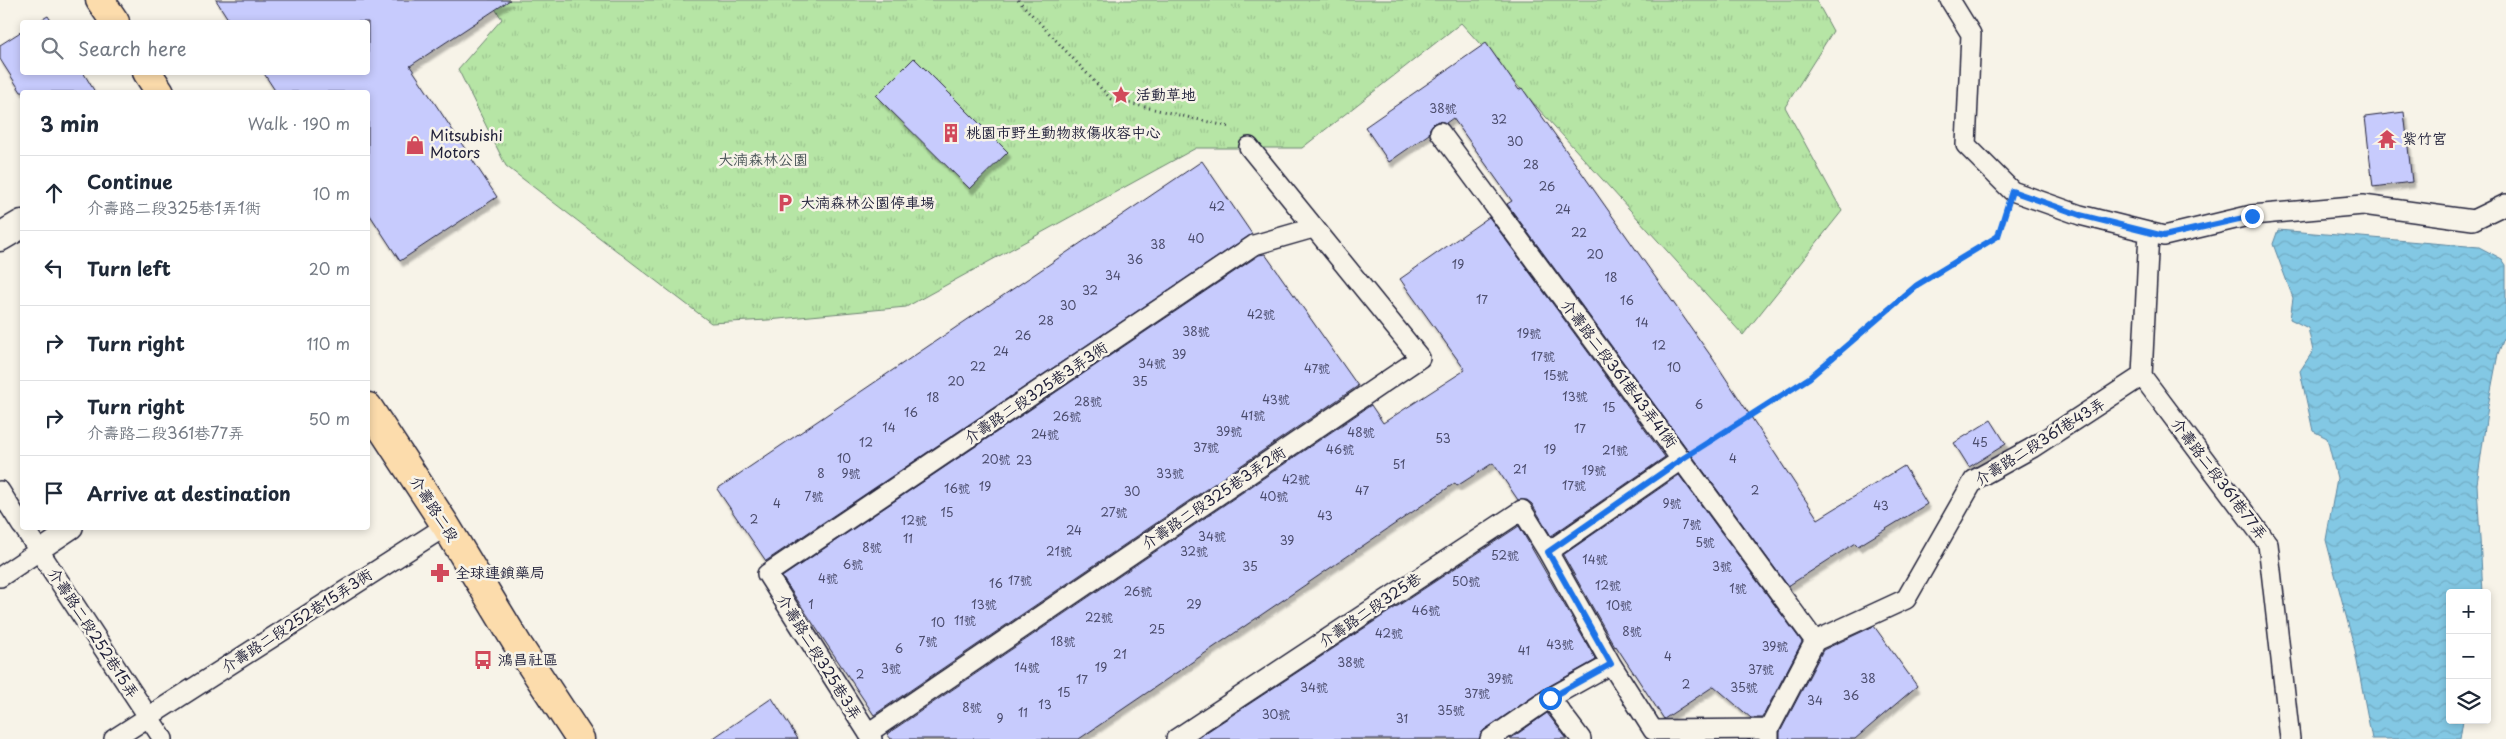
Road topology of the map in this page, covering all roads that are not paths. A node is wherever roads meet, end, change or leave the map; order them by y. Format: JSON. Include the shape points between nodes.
{"nodes":[{"id":1,"x":100,"y":0,"type":"edge"},
{"id":2,"x":1950,"y":0,"type":"edge"},
{"id":3,"x":114,"y":20,"type":"edge"},
{"id":4,"x":149,"y":75,"type":"edge"},
{"id":5,"x":159,"y":90,"type":"edge"},
{"id":6,"x":1440,"y":132,"type":"dead end"},
{"id":7,"x":1249,"y":147,"type":"road end"},
{"id":8,"x":2506,"y":204,"type":"edge"},
{"id":9,"x":20,"y":225,"type":"edge"},
{"id":10,"x":1313,"y":228,"type":"junction"},
{"id":11,"x":2148,"y":232,"type":"junction"},
{"id":12,"x":0,"y":236,"type":"edge"},
{"id":13,"x":2142,"y":376,"type":"junction"},
{"id":14,"x":370,"y":410,"type":"edge"},
{"id":15,"x":1682,"y":459,"type":"junction"},
{"id":16,"x":0,"y":491,"type":"edge"},
{"id":17,"x":20,"y":522,"type":"edge"},
{"id":18,"x":446,"y":526,"type":"junction"},
{"id":19,"x":25,"y":530,"type":"edge"},
{"id":20,"x":70,"y":530,"type":"edge"},
{"id":21,"x":39,"y":551,"type":"junction"},
{"id":22,"x":1548,"y":552,"type":"junction"},
{"id":23,"x":767,"y":574,"type":"joint"},
{"id":24,"x":0,"y":577,"type":"edge"},
{"id":25,"x":1815,"y":641,"type":"junction"},
{"id":26,"x":1611,"y":664,"type":"junction"},
{"id":27,"x":1550,"y":698,"type":"junction"},
{"id":28,"x":148,"y":717,"type":"junction"},
{"id":29,"x":1769,"y":734,"type":"edge"},
{"id":30,"x":870,"y":736,"type":"edge"},
{"id":31,"x":114,"y":739,"type":"edge"},
{"id":32,"x":162,"y":739,"type":"edge"},
{"id":33,"x":580,"y":739,"type":"edge"},
{"id":34,"x":1176,"y":739,"type":"edge"},
{"id":35,"x":1490,"y":739,"type":"edge"},
{"id":36,"x":1581,"y":739,"type":"edge"},
{"id":37,"x":2290,"y":739,"type":"edge"}],
"edges":[{"from":1,"to":3,"type":"main road"},
{"from":2,"to":11,"type":"lane","via":[[1971,34],[1966,146],[2012,191],[2080,215]]},
{"from":4,"to":5,"type":"main road"},
{"from":6,"to":15,"type":"lane","name":"介壽路二段361巷43弄41衖"},
{"from":7,"to":10,"type":"lane"},
{"from":8,"to":11,"type":"lane","via":[[2473,220],[2363,206],[2252,216],[2164,236]]},
{"from":9,"to":12,"type":"street"},
{"from":10,"to":23,"type":"lane","name":"介壽路二段325巷3弄3衖","via":[[1254,245]]},
{"from":10,"to":30,"type":"lane","name":"介壽路二段325巷3弄2衖","via":[[1420,358]]},
{"from":11,"to":13,"type":"lane"},
{"from":13,"to":25,"type":"lane","name":"介壽路二段361巷43弄","via":[[2032,448],[1974,480],[1906,599]]},
{"from":13,"to":37,"type":"lane","name":"介壽路二段361巷77弄","via":[[2268,544]]},
{"from":14,"to":18,"type":"main road","name":"介壽路二段"},
{"from":15,"to":22,"type":"lane"},
{"from":15,"to":25,"type":"lane","name":"介壽路二段361巷43弄41衖"},
{"from":16,"to":17,"type":"lane","name":"介壽路二段252巷15弄"},
{"from":18,"to":28,"type":"lane","name":"介壽路二段252巷15弄3衖"},
{"from":18,"to":33,"type":"main road","name":"介壽路二段"},
{"from":19,"to":21,"type":"lane","name":"介壽路二段252巷15弄"},
{"from":20,"to":21,"type":"lane"},
{"from":21,"to":24,"type":"lane"},
{"from":21,"to":28,"type":"lane","name":"介壽路二段252巷15弄"},
{"from":22,"to":26,"type":"lane"},
{"from":22,"to":34,"type":"lane","name":"介壽路二段325巷","via":[[1522,510]]},
{"from":23,"to":30,"type":"lane","name":"介壽路二段325巷3弄"},
{"from":25,"to":29,"type":"lane"},
{"from":26,"to":27,"type":"lane"},
{"from":26,"to":29,"type":"lane","via":[[1653,730]]},
{"from":27,"to":35,"type":"lane"},
{"from":27,"to":36,"type":"lane"},
{"from":28,"to":31,"type":"lane","name":"介壽路二段252巷15弄3衖"},
{"from":28,"to":32,"type":"lane","name":"介壽路二段252巷15弄"}]}
